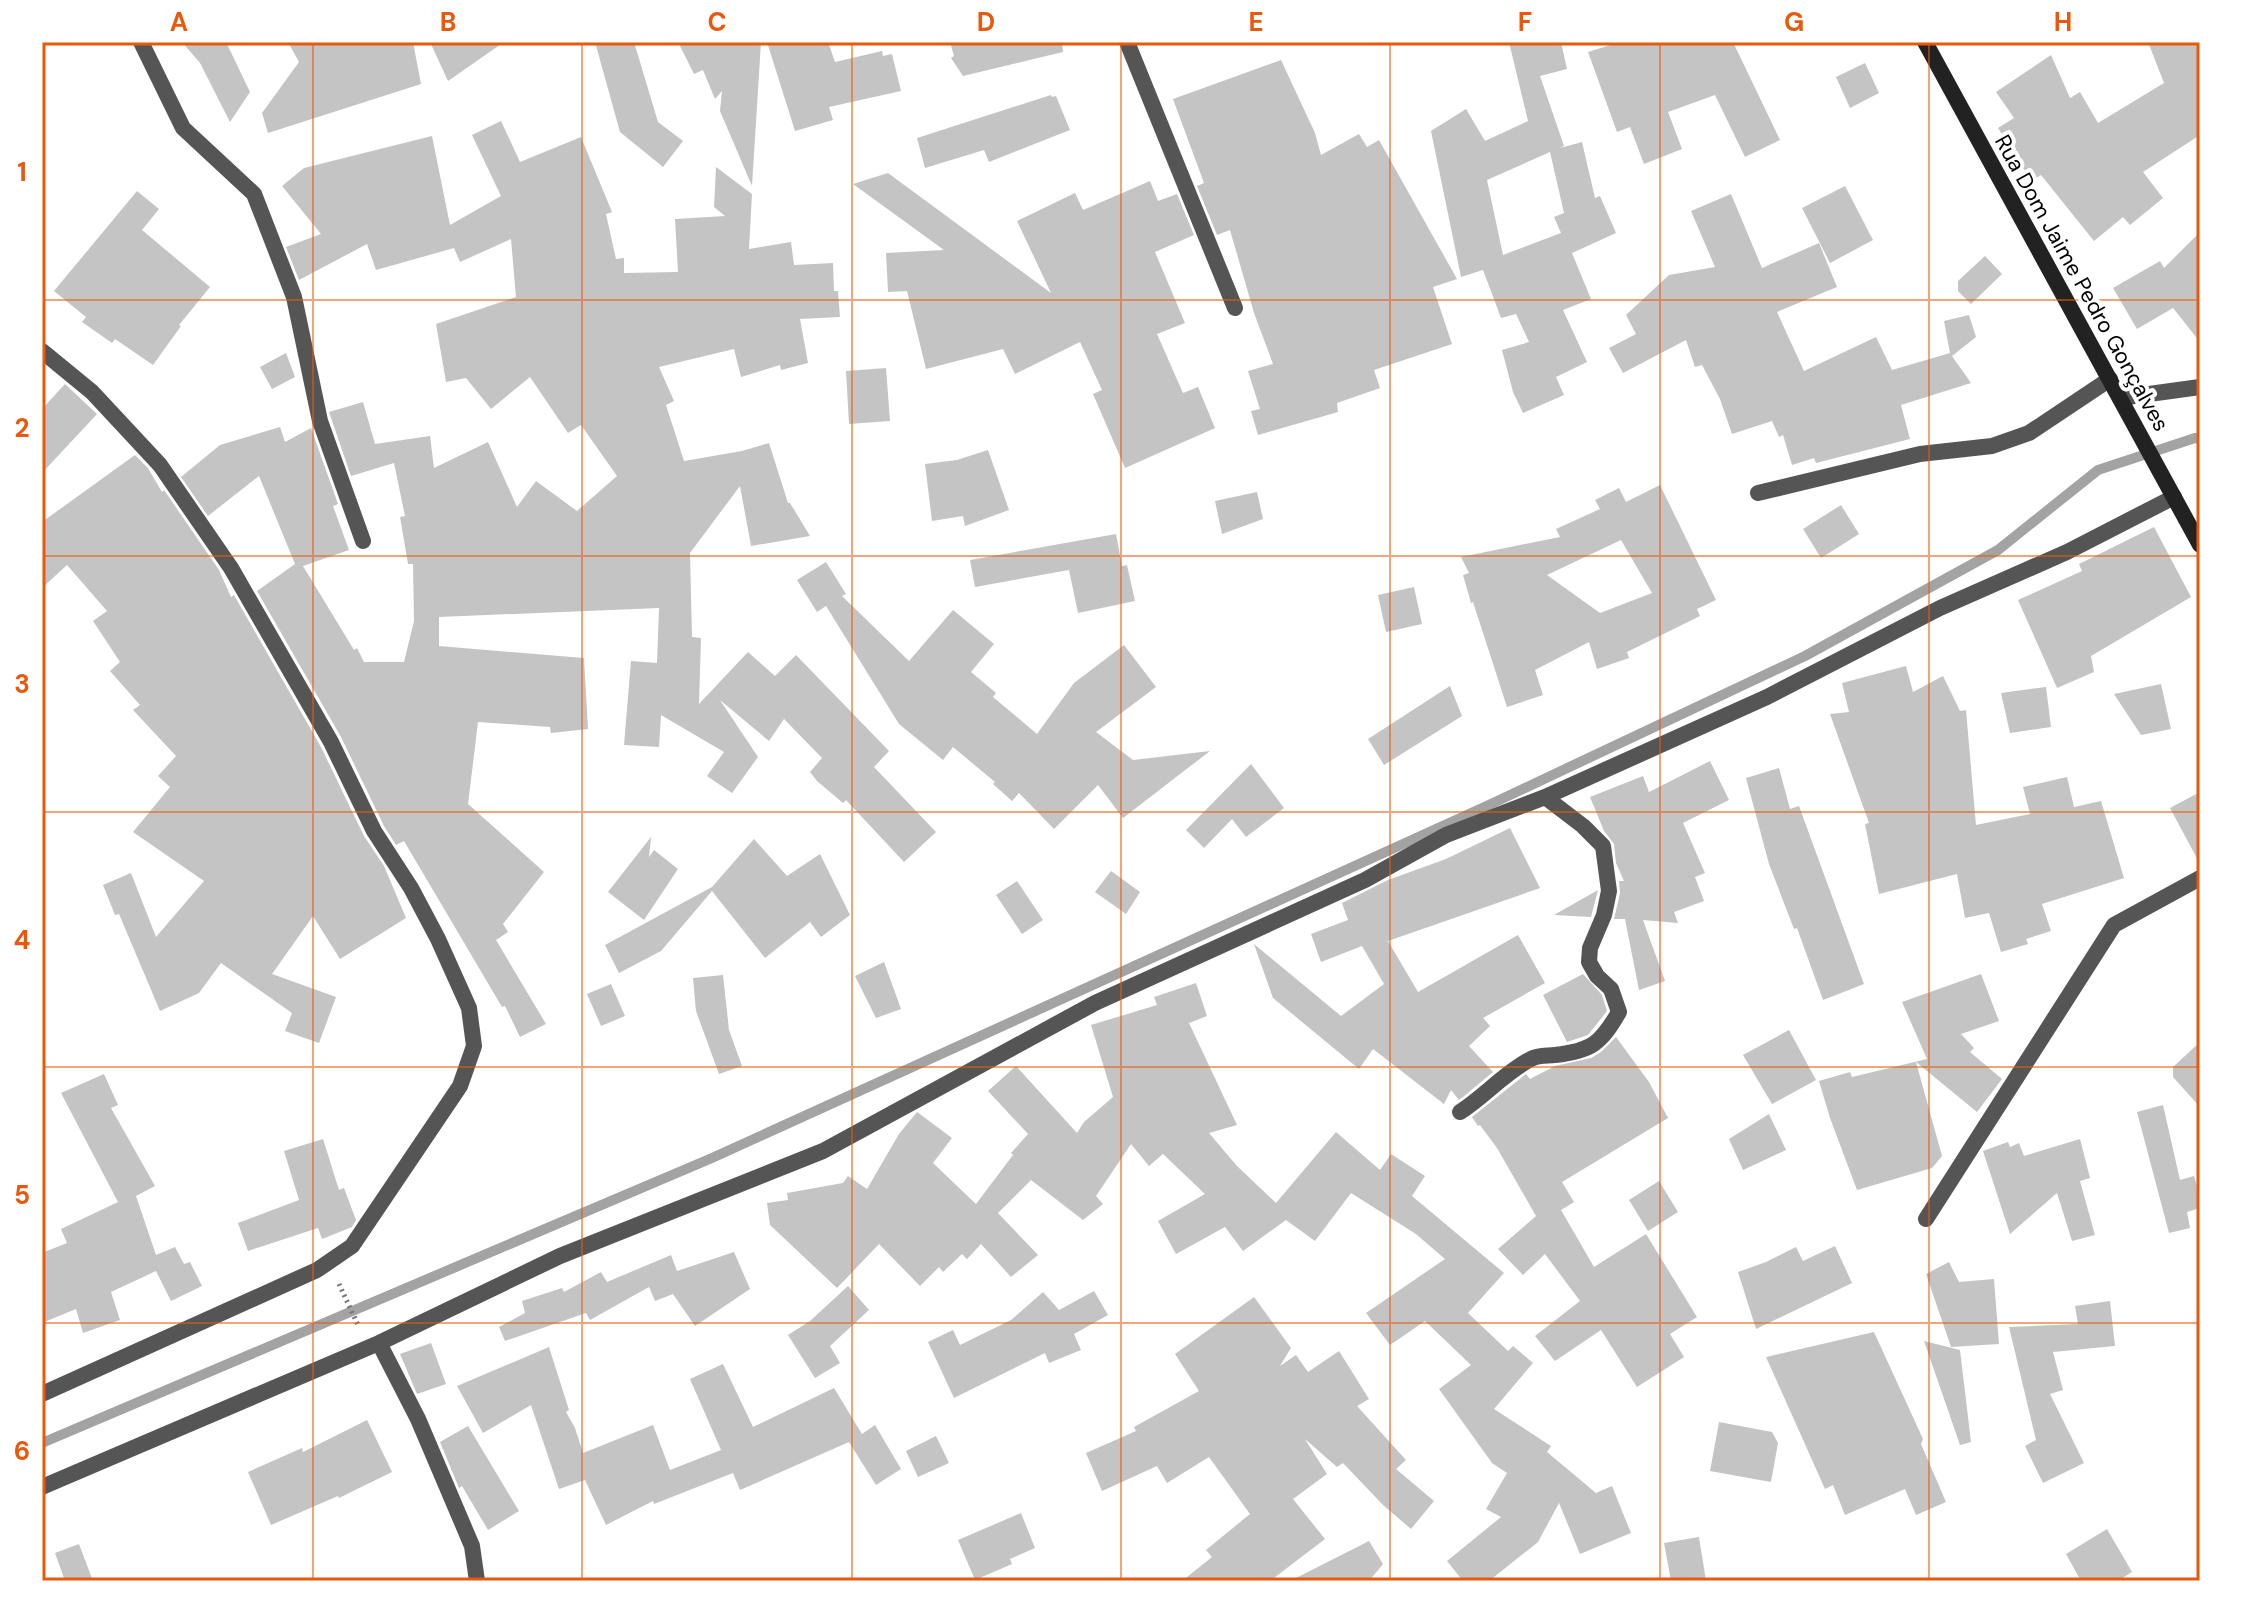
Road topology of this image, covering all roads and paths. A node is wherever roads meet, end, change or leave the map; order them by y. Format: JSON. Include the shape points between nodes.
{"nodes":[{"id":1,"x":141,"y":42,"type":"edge"},
{"id":2,"x":1127,"y":42,"type":"edge"},
{"id":3,"x":1925,"y":42,"type":"edge"},
{"id":4,"x":1235,"y":308,"type":"dead end"},
{"id":5,"x":42,"y":351,"type":"edge"},
{"id":6,"x":2110,"y":379,"type":"junction"},
{"id":7,"x":2200,"y":387,"type":"edge"},
{"id":8,"x":2122,"y":401,"type":"junction"},
{"id":9,"x":1758,"y":493,"type":"dead end"},
{"id":10,"x":2172,"y":494,"type":"junction"},
{"id":11,"x":363,"y":541,"type":"dead end"},
{"id":12,"x":2200,"y":545,"type":"edge"},
{"id":13,"x":1545,"y":797,"type":"junction"},
{"id":14,"x":2200,"y":878,"type":"edge"},
{"id":15,"x":1460,"y":1112,"type":"dead end"},
{"id":16,"x":1926,"y":1219,"type":"dead end"},
{"id":17,"x":341,"y":1287,"type":"dead end"},
{"id":18,"x":360,"y":1329,"type":"dead end"},
{"id":19,"x":379,"y":1343,"type":"junction"},
{"id":20,"x":42,"y":1394,"type":"edge"},
{"id":21,"x":42,"y":1487,"type":"edge"},
{"id":22,"x":477,"y":1581,"type":"edge"}],
"edges":[{"from":1,"to":11,"type":"street","via":[[183,128],[254,194],[294,297],[320,421]]},
{"from":2,"to":4,"type":"street"},
{"from":3,"to":6,"type":"main road","name":"Rua Dom Jaime Pedro Gonçalves"},
{"from":5,"to":20,"type":"street","via":[[92,392],[152,455],[231,568],[438,939],[469,1008],[474,1046],[460,1086],[352,1246],[317,1270]]},
{"from":6,"to":8,"type":"main road","name":"Rua Dom Jaime Pedro Gonçalves"},
{"from":6,"to":9,"type":"street","via":[[2029,433],[1992,446],[1920,454]]},
{"from":7,"to":8,"type":"street"},
{"from":8,"to":10,"type":"main road","name":"Rua Dom Jaime Pedro Gonçalves"},
{"from":10,"to":12,"type":"main road","name":"Rua Dom Jaime Pedro Gonçalves"},
{"from":10,"to":13,"type":"street","via":[[2067,552],[1940,608],[1767,697]]},
{"from":13,"to":15,"type":"street","via":[[1603,846],[1609,891],[1589,962],[1611,989],[1619,1012],[1604,1038],[1574,1052],[1535,1057]]},
{"from":13,"to":19,"type":"street","via":[[1446,835],[1365,880],[1095,1003],[823,1151],[560,1256]]},
{"from":14,"to":16,"type":"street","via":[[2114,925]]},
{"from":17,"to":18,"type":"path"},
{"from":19,"to":21,"type":"street"},
{"from":19,"to":22,"type":"street","via":[[472,1546]]}]}
